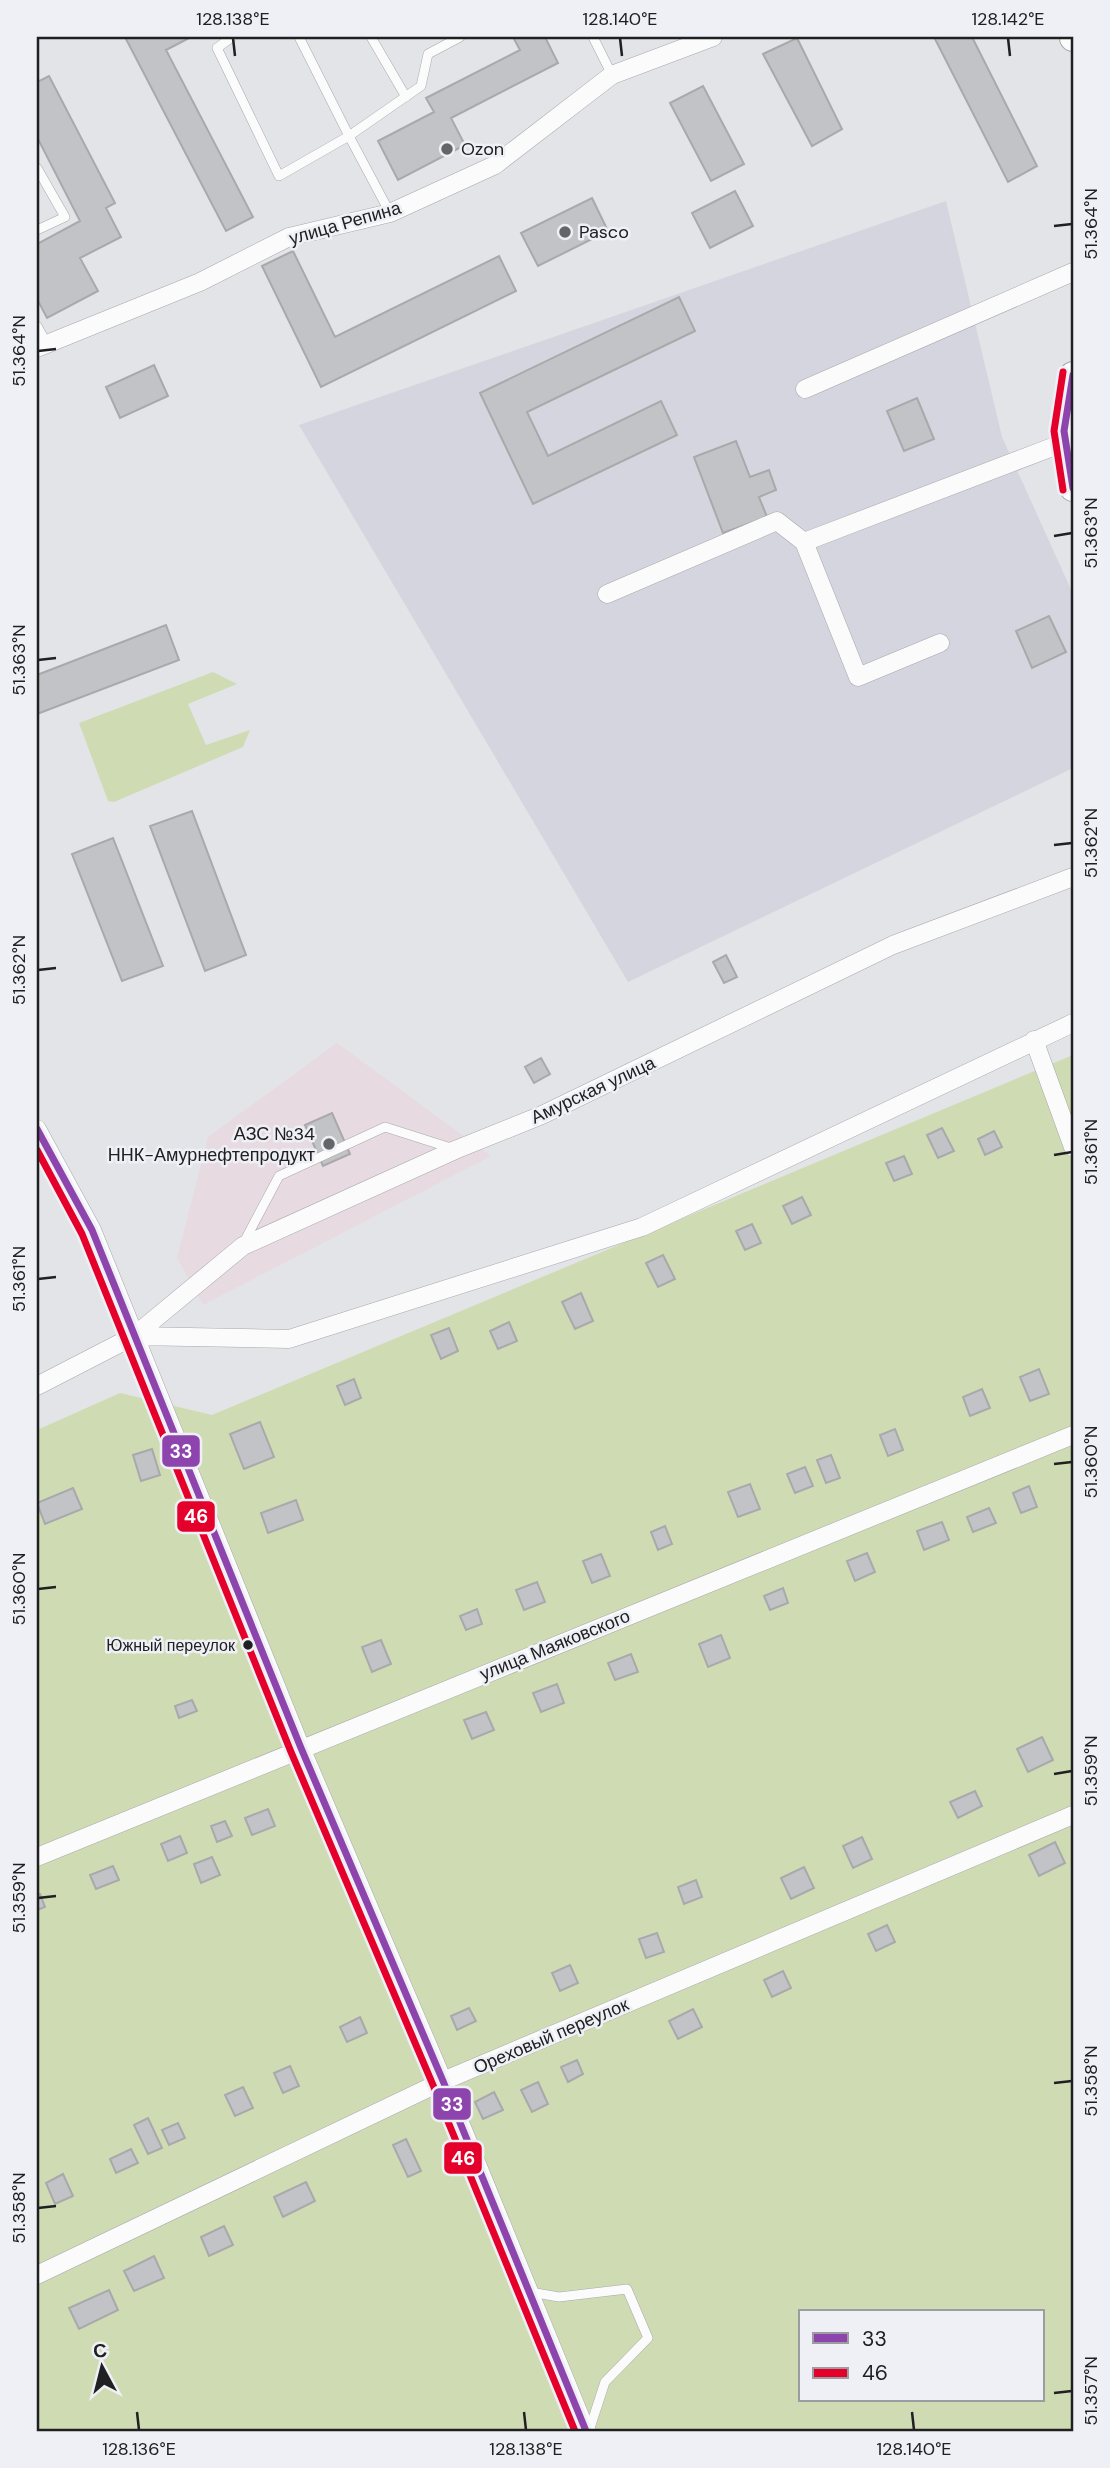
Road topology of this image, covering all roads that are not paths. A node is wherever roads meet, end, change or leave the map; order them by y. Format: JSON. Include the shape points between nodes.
{"nodes":[{"id":1,"x":232,"y":37,"type":"edge"},
{"id":2,"x":299,"y":37,"type":"edge"},
{"id":3,"x":371,"y":37,"type":"edge"},
{"id":4,"x":460,"y":37,"type":"edge"},
{"id":5,"x":593,"y":37,"type":"edge"},
{"id":6,"x":713,"y":37,"type":"edge"},
{"id":7,"x":612,"y":75,"type":"junction"},
{"id":8,"x":406,"y":97,"type":"junction"},
{"id":9,"x":349,"y":136,"type":"junction"},
{"id":10,"x":37,"y":168,"type":"edge"},
{"id":11,"x":390,"y":213,"type":"junction"},
{"id":12,"x":37,"y":230,"type":"edge"},
{"id":13,"x":1073,"y":272,"type":"edge"},
{"id":14,"x":37,"y":326,"type":"edge"},
{"id":15,"x":42,"y":346,"type":"edge"},
{"id":16,"x":1073,"y":375,"type":"edge"},
{"id":17,"x":805,"y":389,"type":"dead end"},
{"id":18,"x":1063,"y":443,"type":"junction"},
{"id":19,"x":1073,"y":488,"type":"edge"},
{"id":20,"x":804,"y":542,"type":"junction"},
{"id":21,"x":607,"y":594,"type":"dead end"},
{"id":22,"x":940,"y":643,"type":"dead end"},
{"id":23,"x":1073,"y":877,"type":"edge"},
{"id":24,"x":1073,"y":1023,"type":"edge"},
{"id":25,"x":1034,"y":1040,"type":"junction"},
{"id":26,"x":37,"y":1129,"type":"edge"},
{"id":27,"x":1073,"y":1147,"type":"edge"},
{"id":28,"x":455,"y":1150,"type":"junction"},
{"id":29,"x":243,"y":1246,"type":"junction"},
{"id":30,"x":134,"y":1336,"type":"junction"},
{"id":31,"x":37,"y":1386,"type":"edge"},
{"id":32,"x":1073,"y":1435,"type":"edge"},
{"id":33,"x":300,"y":1748,"type":"junction"},
{"id":34,"x":1073,"y":1815,"type":"edge"},
{"id":35,"x":37,"y":1857,"type":"edge"},
{"id":36,"x":443,"y":2081,"type":"junction"},
{"id":37,"x":37,"y":2275,"type":"edge"},
{"id":38,"x":528,"y":2292,"type":"junction"},
{"id":39,"x":588,"y":2431,"type":"edge"}],
"edges":[{"from":1,"to":9,"type":"lane","via":[[217,48],[279,176]]},
{"from":2,"to":9,"type":"lane"},
{"from":3,"to":8,"type":"lane"},
{"from":4,"to":8,"type":"lane","via":[[428,54],[421,86]]},
{"from":5,"to":7,"type":"lane"},
{"from":6,"to":7,"type":"street","name":"улица Репина"},
{"from":7,"to":11,"type":"street","name":"улица Репина","via":[[495,165]]},
{"from":8,"to":9,"type":"lane"},
{"from":9,"to":11,"type":"lane"},
{"from":10,"to":12,"type":"lane","via":[[65,217]]},
{"from":11,"to":15,"type":"street","name":"улица Репина","via":[[289,237],[200,282]]},
{"from":13,"to":17,"type":"street"},
{"from":14,"to":15,"type":"lane"},
{"from":16,"to":18,"type":"main road","via":[[1064,409]]},
{"from":18,"to":19,"type":"main road"},
{"from":18,"to":20,"type":"street"},
{"from":20,"to":21,"type":"street","via":[[777,521]]},
{"from":20,"to":22,"type":"street","via":[[858,677]]},
{"from":23,"to":28,"type":"street","name":"Амурская улица","via":[[893,945],[542,1115]]},
{"from":24,"to":25,"type":"street","name":"Амурская улица"},
{"from":25,"to":27,"type":"street"},
{"from":25,"to":30,"type":"street","name":"Амурская улица","via":[[642,1227],[289,1339]]},
{"from":26,"to":30,"type":"street","via":[[92,1230]]},
{"from":28,"to":29,"type":"street","name":"Амурская улица"},
{"from":28,"to":29,"type":"lane","via":[[386,1127],[279,1176]]},
{"from":29,"to":30,"type":"street","name":"Амурская улица"},
{"from":30,"to":31,"type":"street","name":"Амурская улица"},
{"from":30,"to":33,"type":"street"},
{"from":32,"to":33,"type":"street","name":"улица Маяковского"},
{"from":33,"to":35,"type":"street","name":"улица Маяковского"},
{"from":33,"to":36,"type":"street"},
{"from":34,"to":36,"type":"street","name":"Ореховый переулок"},
{"from":36,"to":37,"type":"street","name":"Ореховый переулок"},
{"from":36,"to":38,"type":"street"},
{"from":38,"to":39,"type":"street"},
{"from":38,"to":39,"type":"lane","via":[[559,2297],[627,2289],[648,2338],[605,2382]]}]}
